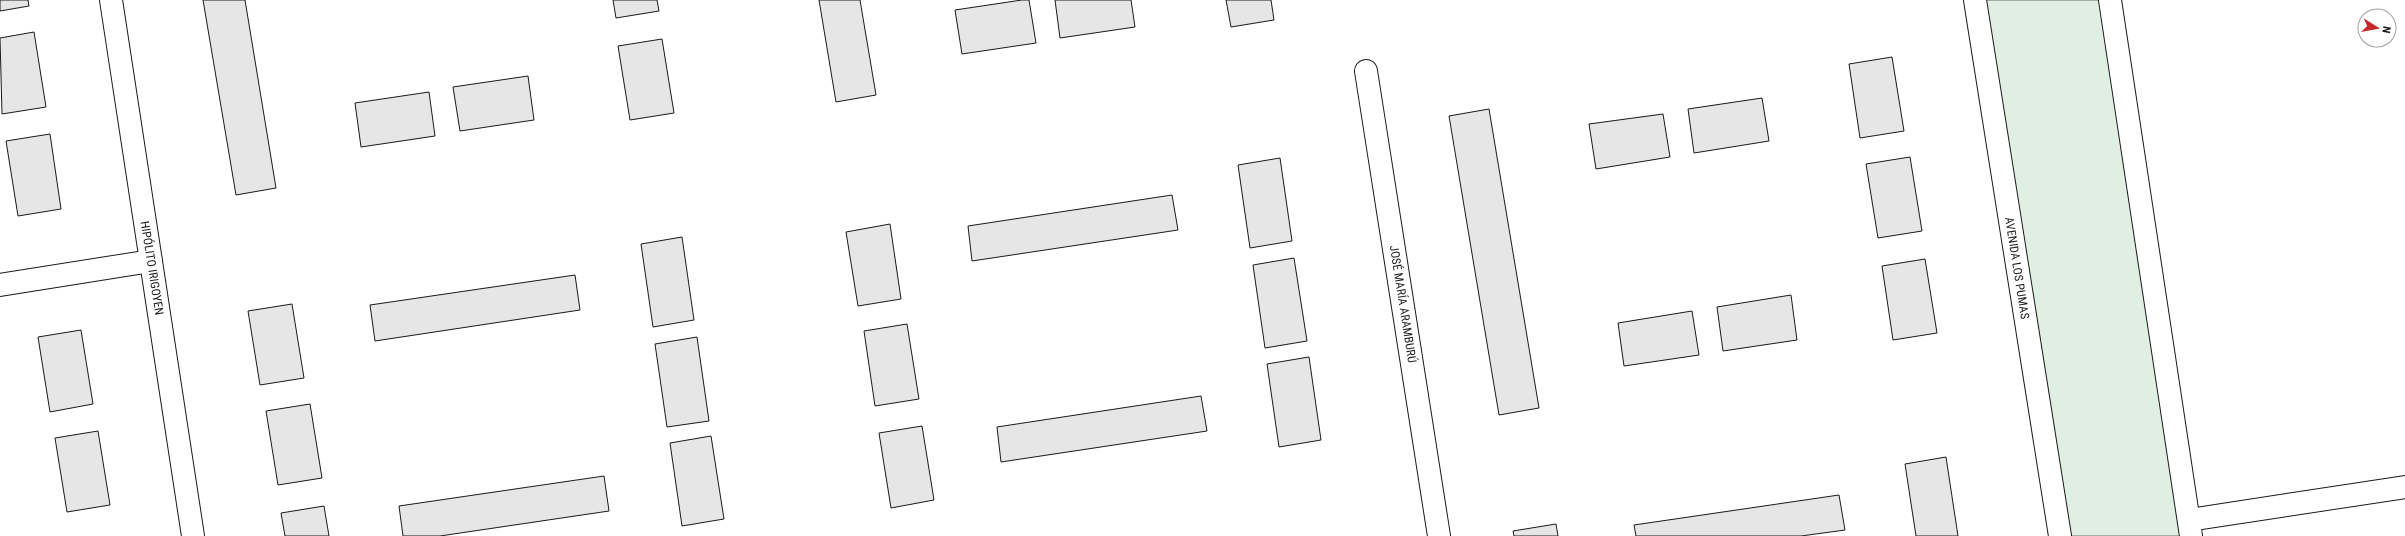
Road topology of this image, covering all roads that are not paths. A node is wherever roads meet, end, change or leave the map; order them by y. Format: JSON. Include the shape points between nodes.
{"nodes":[{"id":1,"x":111,"y":0,"type":"edge"},
{"id":2,"x":1975,"y":0,"type":"edge"},
{"id":3,"x":2110,"y":0,"type":"edge"},
{"id":4,"x":1366,"y":71,"type":"dead end"},
{"id":5,"x":151,"y":261,"type":"junction"},
{"id":6,"x":0,"y":285,"type":"edge"},
{"id":7,"x":2405,"y":487,"type":"edge"},
{"id":8,"x":2190,"y":528,"type":"edge"},
{"id":9,"x":193,"y":536,"type":"edge"},
{"id":10,"x":1439,"y":536,"type":"edge"},
{"id":11,"x":2060,"y":536,"type":"edge"}],
"edges":[{"from":1,"to":5,"type":"street","name":"HIPÓLITO IRIGOYEN"},
{"from":2,"to":11,"type":"street","name":"AVENIDA LOS PUMAS"},
{"from":3,"to":8,"type":"street"},
{"from":4,"to":10,"type":"street","name":"JOSÉ MARÍA ARAMBURÚ"},
{"from":5,"to":6,"type":"street"},
{"from":5,"to":9,"type":"street","name":"HIPÓLITO IRIGOYEN"},
{"from":7,"to":8,"type":"street"}]}
